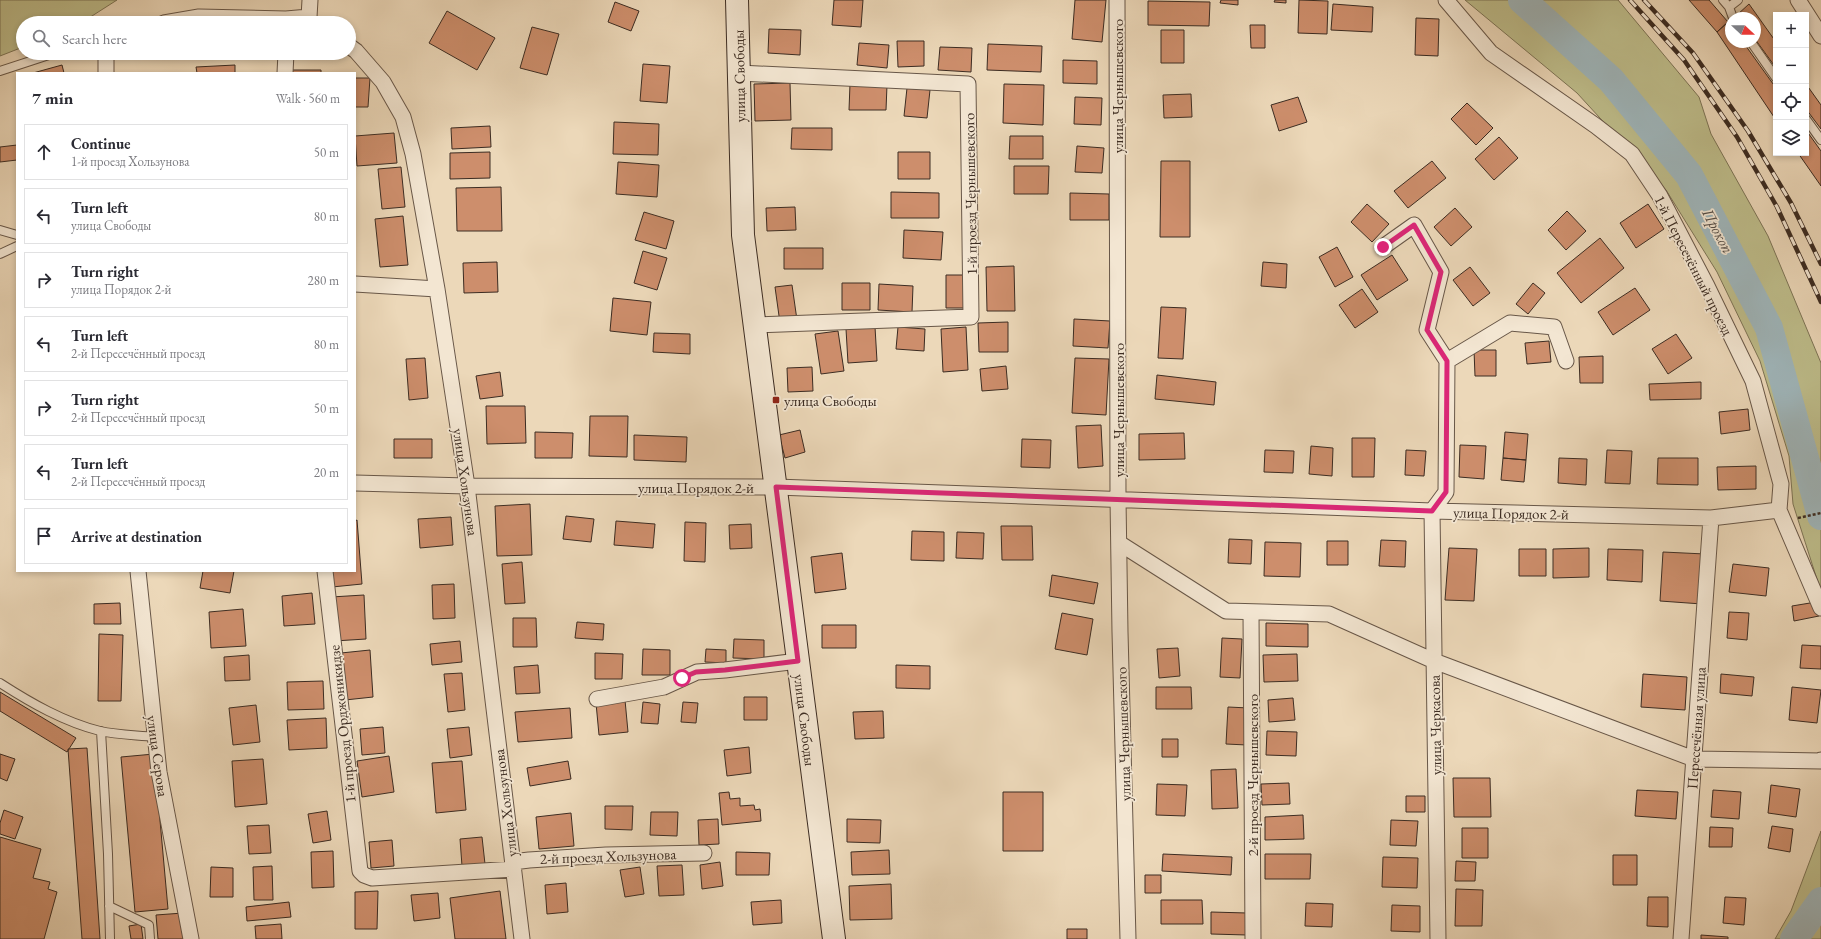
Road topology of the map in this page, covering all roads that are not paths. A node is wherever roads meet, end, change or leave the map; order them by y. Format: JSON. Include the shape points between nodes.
{"nodes":[{"id":1,"x":310,"y":0,"type":"edge"},
{"id":2,"x":737,"y":0,"type":"edge"},
{"id":3,"x":1117,"y":0,"type":"edge"},
{"id":4,"x":1446,"y":0,"type":"edge"},
{"id":5,"x":1722,"y":0,"type":"edge"},
{"id":6,"x":1738,"y":0,"type":"edge"},
{"id":7,"x":1798,"y":0,"type":"edge"},
{"id":8,"x":1729,"y":7,"type":"junction"},
{"id":9,"x":1731,"y":12,"type":"edge"},
{"id":10,"x":312,"y":16,"type":"edge"},
{"id":11,"x":1821,"y":36,"type":"edge"},
{"id":12,"x":1754,"y":48,"type":"edge"},
{"id":13,"x":356,"y":51,"type":"edge"},
{"id":14,"x":34,"y":60,"type":"edge"},
{"id":15,"x":106,"y":60,"type":"edge"},
{"id":16,"x":286,"y":60,"type":"edge"},
{"id":17,"x":0,"y":71,"type":"edge"},
{"id":18,"x":106,"y":72,"type":"edge"},
{"id":19,"x":285,"y":72,"type":"edge"},
{"id":20,"x":739,"y":73,"type":"junction"},
{"id":21,"x":1773,"y":74,"type":"edge"},
{"id":22,"x":1807,"y":120,"type":"edge"},
{"id":23,"x":1821,"y":140,"type":"edge"},
{"id":24,"x":0,"y":230,"type":"edge"},
{"id":25,"x":16,"y":235,"type":"edge"},
{"id":26,"x":16,"y":246,"type":"edge"},
{"id":27,"x":1383,"y":247,"type":"dead end"},
{"id":28,"x":0,"y":254,"type":"edge"},
{"id":29,"x":356,"y":284,"type":"edge"},
{"id":30,"x":437,"y":289,"type":"junction"},
{"id":31,"x":755,"y":325,"type":"junction"},
{"id":32,"x":1447,"y":361,"type":"junction"},
{"id":33,"x":1566,"y":361,"type":"dead end"},
{"id":34,"x":356,"y":483,"type":"edge"},
{"id":35,"x":467,"y":486,"type":"junction"},
{"id":36,"x":776,"y":487,"type":"junction"},
{"id":37,"x":1118,"y":499,"type":"junction"},
{"id":38,"x":1779,"y":510,"type":"junction"},
{"id":39,"x":1432,"y":511,"type":"junction"},
{"id":40,"x":1711,"y":518,"type":"junction"},
{"id":41,"x":1118,"y":543,"type":"junction"},
{"id":42,"x":138,"y":572,"type":"edge"},
{"id":43,"x":325,"y":572,"type":"edge"},
{"id":44,"x":1821,"y":608,"type":"edge"},
{"id":45,"x":1251,"y":612,"type":"junction"},
{"id":46,"x":798,"y":661,"type":"junction"},
{"id":47,"x":1434,"y":662,"type":"junction"},
{"id":48,"x":0,"y":683,"type":"edge"},
{"id":49,"x":597,"y":699,"type":"dead end"},
{"id":50,"x":101,"y":731,"type":"junction"},
{"id":51,"x":155,"y":737,"type":"junction"},
{"id":52,"x":1694,"y":760,"type":"junction"},
{"id":53,"x":1821,"y":760,"type":"edge"},
{"id":54,"x":704,"y":853,"type":"dead end"},
{"id":55,"x":513,"y":865,"type":"junction"},
{"id":56,"x":364,"y":875,"type":"joint"},
{"id":57,"x":109,"y":906,"type":"junction"},
{"id":58,"x":110,"y":939,"type":"edge"},
{"id":59,"x":150,"y":939,"type":"edge"},
{"id":60,"x":191,"y":939,"type":"edge"},
{"id":61,"x":522,"y":939,"type":"edge"},
{"id":62,"x":834,"y":939,"type":"edge"},
{"id":63,"x":1128,"y":939,"type":"edge"},
{"id":64,"x":1253,"y":939,"type":"edge"},
{"id":65,"x":1438,"y":939,"type":"edge"},
{"id":66,"x":1681,"y":939,"type":"edge"}],
"edges":[{"from":1,"to":10,"type":"street"},
{"from":2,"to":20,"type":"main road","name":"улица Свободы"},
{"from":3,"to":37,"type":"street","name":"улица Чернышевского"},
{"from":4,"to":38,"type":"street","name":"1-й Пересечённый проезд","via":[[1491,53],[1632,154],[1660,196],[1753,381],[1781,484]]},
{"from":5,"to":8,"type":"lane"},
{"from":6,"to":8,"type":"lane"},
{"from":7,"to":11,"type":"street"},
{"from":8,"to":9,"type":"lane"},
{"from":12,"to":21,"type":"lane"},
{"from":13,"to":30,"type":"street","name":"улица Хользунова","via":[[383,82],[403,117],[414,154]]},
{"from":14,"to":17,"type":"lane"},
{"from":15,"to":18,"type":"street"},
{"from":16,"to":19,"type":"street"},
{"from":20,"to":31,"type":"main road","name":"улица Свободы","via":[[743,235]]},
{"from":20,"to":31,"type":"street","name":"1-й проезд Чернышевского","via":[[968,84],[972,317]]},
{"from":22,"to":23,"type":"lane"},
{"from":24,"to":25,"type":"lane"},
{"from":26,"to":28,"type":"lane"},
{"from":27,"to":32,"type":"street","via":[[1414,225],[1441,272],[1427,330]]},
{"from":29,"to":30,"type":"street"},
{"from":30,"to":35,"type":"street","name":"улица Хользунова"},
{"from":31,"to":36,"type":"main road","name":"улица Свободы"},
{"from":32,"to":33,"type":"street","via":[[1510,323],[1554,327]]},
{"from":32,"to":39,"type":"street","via":[[1446,492]]},
{"from":34,"to":35,"type":"street","name":"улица Порядок 2-й"},
{"from":35,"to":36,"type":"street","name":"улица Порядок 2-й"},
{"from":35,"to":55,"type":"street","name":"улица Хользунова"},
{"from":36,"to":37,"type":"street","name":"улица Порядок 2-й"},
{"from":36,"to":46,"type":"main road","name":"улица Свободы"},
{"from":37,"to":39,"type":"street","name":"улица Порядок 2-й"},
{"from":37,"to":41,"type":"street","name":"улица Чернышевского"},
{"from":38,"to":40,"type":"street","name":"улица Порядок 2-й"},
{"from":38,"to":44,"type":"street","name":"1-й Пересечённый проезд"},
{"from":39,"to":40,"type":"street","name":"улица Порядок 2-й"},
{"from":39,"to":47,"type":"street","name":"улица Черкасова"},
{"from":40,"to":52,"type":"street","name":"Пересечённая улица"},
{"from":41,"to":45,"type":"street","via":[[1226,611]]},
{"from":41,"to":63,"type":"street","name":"улица Чернышевского"},
{"from":42,"to":51,"type":"street","name":"улица Серова"},
{"from":43,"to":56,"type":"street","name":"1-й проезд Орджоникидзе","via":[[358,866]]},
{"from":45,"to":47,"type":"street","via":[[1329,614]]},
{"from":45,"to":64,"type":"street","name":"2-й проезд Чернышевского"},
{"from":46,"to":49,"type":"street","via":[[696,672],[664,687]]},
{"from":46,"to":62,"type":"main road","name":"улица Свободы"},
{"from":47,"to":52,"type":"street"},
{"from":47,"to":65,"type":"street","name":"улица Черкасова"},
{"from":48,"to":50,"type":"lane","via":[[27,701],[71,722]]},
{"from":50,"to":51,"type":"lane"},
{"from":50,"to":57,"type":"lane"},
{"from":51,"to":60,"type":"street","name":"улица Серова","via":[[159,772]]},
{"from":52,"to":53,"type":"street"},
{"from":52,"to":66,"type":"street","name":"Пересечённая улица"},
{"from":54,"to":55,"type":"street","name":"2-й проезд Хользунова","via":[[606,855],[529,860]]},
{"from":55,"to":56,"type":"street","name":"2-й проезд Хользунова","via":[[372,878]]},
{"from":55,"to":61,"type":"street","name":"улица Хользунова"},
{"from":57,"to":58,"type":"lane"},
{"from":57,"to":59,"type":"lane","via":[[149,925]]}]}
